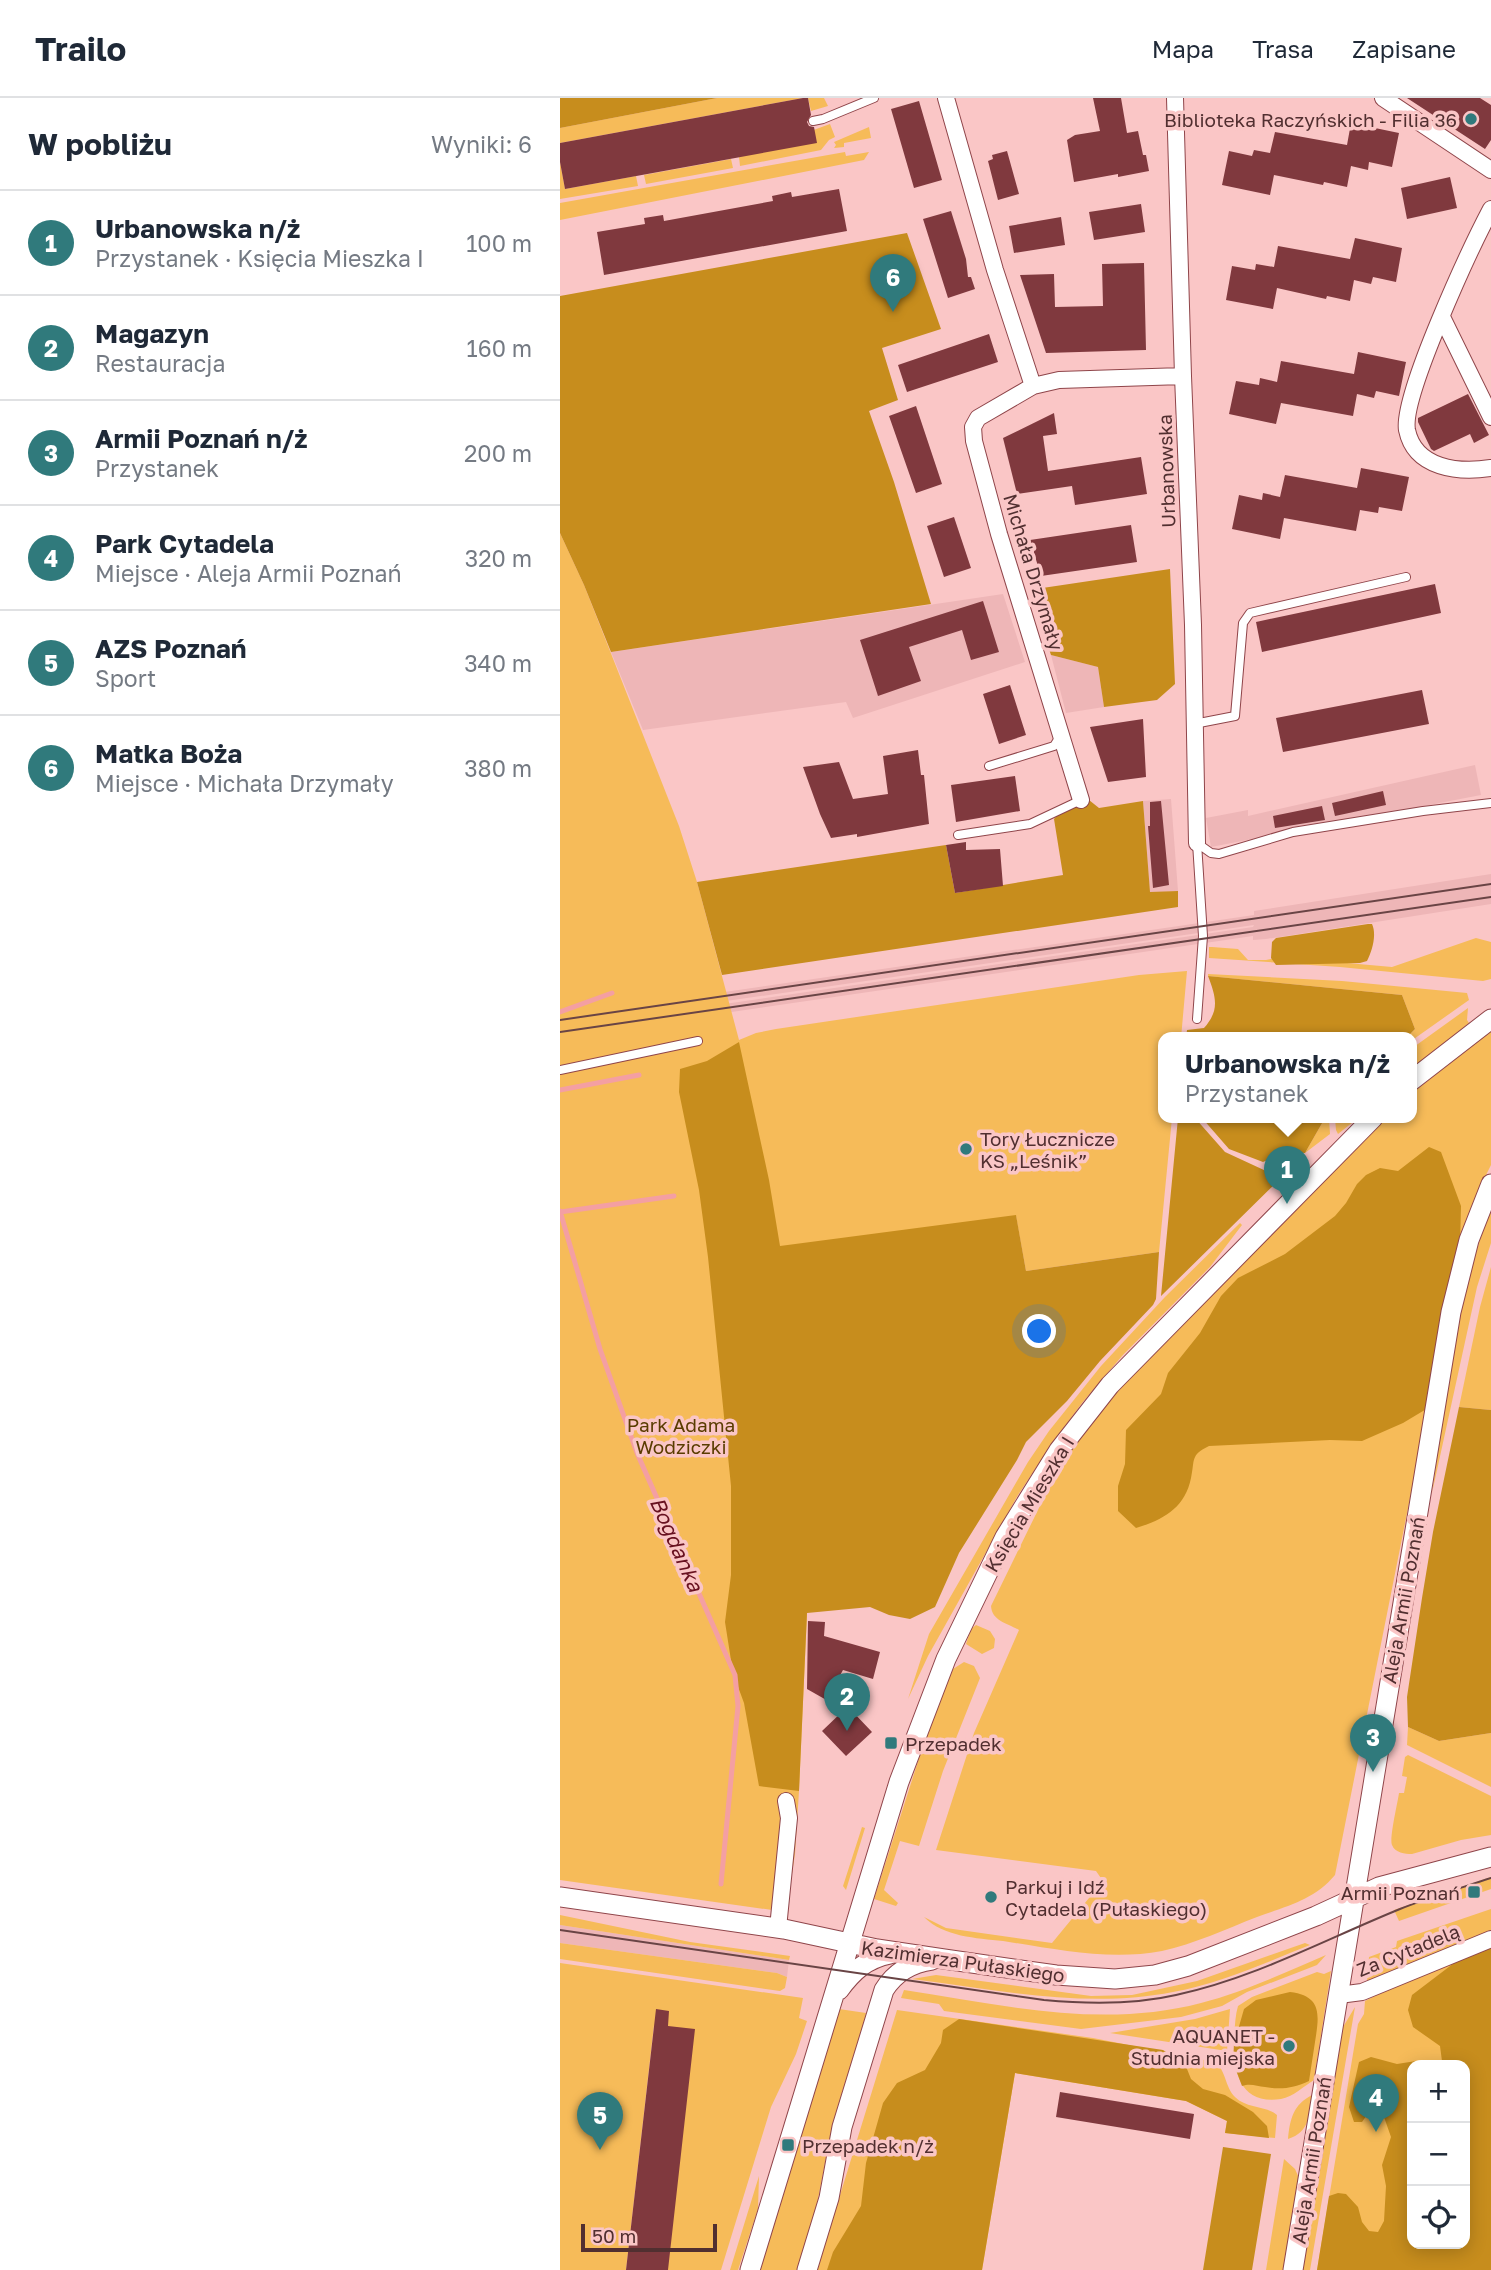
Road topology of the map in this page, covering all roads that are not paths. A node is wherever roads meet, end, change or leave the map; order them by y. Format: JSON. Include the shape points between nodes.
{"nodes":[{"id":1,"x":874,"y":98,"type":"edge"},
{"id":2,"x":946,"y":98,"type":"edge"},
{"id":3,"x":1175,"y":98,"type":"edge"},
{"id":4,"x":1383,"y":98,"type":"edge"},
{"id":5,"x":813,"y":121,"type":"dead end"},
{"id":6,"x":1491,"y":170,"type":"edge"},
{"id":7,"x":1491,"y":209,"type":"edge"},
{"id":8,"x":1442,"y":317,"type":"junction"},
{"id":9,"x":1183,"y":376,"type":"junction"},
{"id":10,"x":1033,"y":386,"type":"junction"},
{"id":11,"x":1491,"y":416,"type":"edge"},
{"id":12,"x":1491,"y":468,"type":"edge"},
{"id":13,"x":1406,"y":577,"type":"dead end"},
{"id":14,"x":1194,"y":724,"type":"junction"},
{"id":15,"x":1061,"y":735,"type":"junction"},
{"id":16,"x":989,"y":766,"type":"dead end"},
{"id":17,"x":1081,"y":800,"type":"joint"},
{"id":18,"x":1491,"y":803,"type":"edge"},
{"id":19,"x":958,"y":835,"type":"dead end"},
{"id":20,"x":1198,"y":843,"type":"junction"},
{"id":21,"x":1197,"y":1019,"type":"dead end"},
{"id":22,"x":1491,"y":1019,"type":"edge"},
{"id":23,"x":698,"y":1041,"type":"dead end"},
{"id":24,"x":560,"y":1070,"type":"edge"},
{"id":25,"x":1417,"y":1076,"type":"edge"},
{"id":26,"x":1368,"y":1123,"type":"edge"},
{"id":27,"x":1491,"y":1184,"type":"edge"},
{"id":28,"x":786,"y":1801,"type":"dead end"},
{"id":29,"x":1491,"y":1857,"type":"edge"},
{"id":30,"x":560,"y":1897,"type":"edge"},
{"id":31,"x":1355,"y":1899,"type":"junction"},
{"id":32,"x":778,"y":1928,"type":"junction"},
{"id":33,"x":1491,"y":1939,"type":"edge"},
{"id":34,"x":850,"y":1944,"type":"junction"},
{"id":35,"x":897,"y":1952,"type":"junction"},
{"id":36,"x":944,"y":1959,"type":"junction"},
{"id":37,"x":1339,"y":1995,"type":"junction"},
{"id":38,"x":832,"y":1999,"type":"junction"},
{"id":39,"x":750,"y":2270,"type":"edge"},
{"id":40,"x":807,"y":2270,"type":"edge"},
{"id":41,"x":1293,"y":2270,"type":"edge"}],
"edges":[{"from":1,"to":5,"type":"lane"},
{"from":2,"to":10,"type":"street"},
{"from":3,"to":9,"type":"street","name":"Urbanowska"},
{"from":4,"to":6,"type":"street"},
{"from":7,"to":8,"type":"street"},
{"from":8,"to":11,"type":"street"},
{"from":8,"to":12,"type":"street","via":[[1418,377],[1407,429],[1416,448],[1435,464],[1464,471]]},
{"from":9,"to":10,"type":"street","name":"Michała Drzymały","via":[[1059,380]]},
{"from":9,"to":14,"type":"street","name":"Urbanowska"},
{"from":10,"to":15,"type":"street","name":"Michała Drzymały","via":[[978,418],[974,441]]},
{"from":13,"to":14,"type":"lane","via":[[1250,612],[1243,623],[1235,716]]},
{"from":14,"to":20,"type":"street","name":"Urbanowska"},
{"from":15,"to":16,"type":"lane","via":[[1054,746]]},
{"from":15,"to":17,"type":"street","name":"Michała Drzymały"},
{"from":17,"to":19,"type":"lane","via":[[1030,824]]},
{"from":18,"to":20,"type":"lane","via":[[1293,832],[1219,854]]},
{"from":20,"to":21,"type":"lane","via":[[1203,936]]},
{"from":22,"to":25,"type":"street"},
{"from":23,"to":24,"type":"lane"},
{"from":26,"to":34,"type":"street","name":"Księcia Mieszka I","via":[[1117,1376],[1035,1487],[984,1578],[934,1689]]},
{"from":27,"to":31,"type":"street","name":"Aleja Armii Poznań","via":[[1469,1240],[1451,1312]]},
{"from":28,"to":32,"type":"street","via":[[789,1818]]},
{"from":29,"to":31,"type":"street","name":"Kazimierza Pułaskiego","via":[[1379,1887]]},
{"from":30,"to":32,"type":"street","name":"Kazimierza Pułaskiego"},
{"from":31,"to":36,"type":"street","name":"Kazimierza Pułaskiego","via":[[1188,1966],[1145,1976],[1082,1978]]},
{"from":31,"to":37,"type":"street","name":"Aleja Armii Poznań"},
{"from":32,"to":34,"type":"street","name":"Kazimierza Pułaskiego"},
{"from":33,"to":37,"type":"street","name":"Za Cytadelą","via":[[1362,1992]]},
{"from":34,"to":35,"type":"street","name":"Kazimierza Pułaskiego"},
{"from":34,"to":38,"type":"street"},
{"from":35,"to":36,"type":"street","name":"Kazimierza Pułaskiego"},
{"from":35,"to":38,"type":"street","via":[[858,1968]]},
{"from":36,"to":40,"type":"street","via":[[905,1969],[884,1990],[842,2127]]},
{"from":37,"to":41,"type":"street","name":"Aleja Armii Poznań"},
{"from":38,"to":39,"type":"street"}]}
